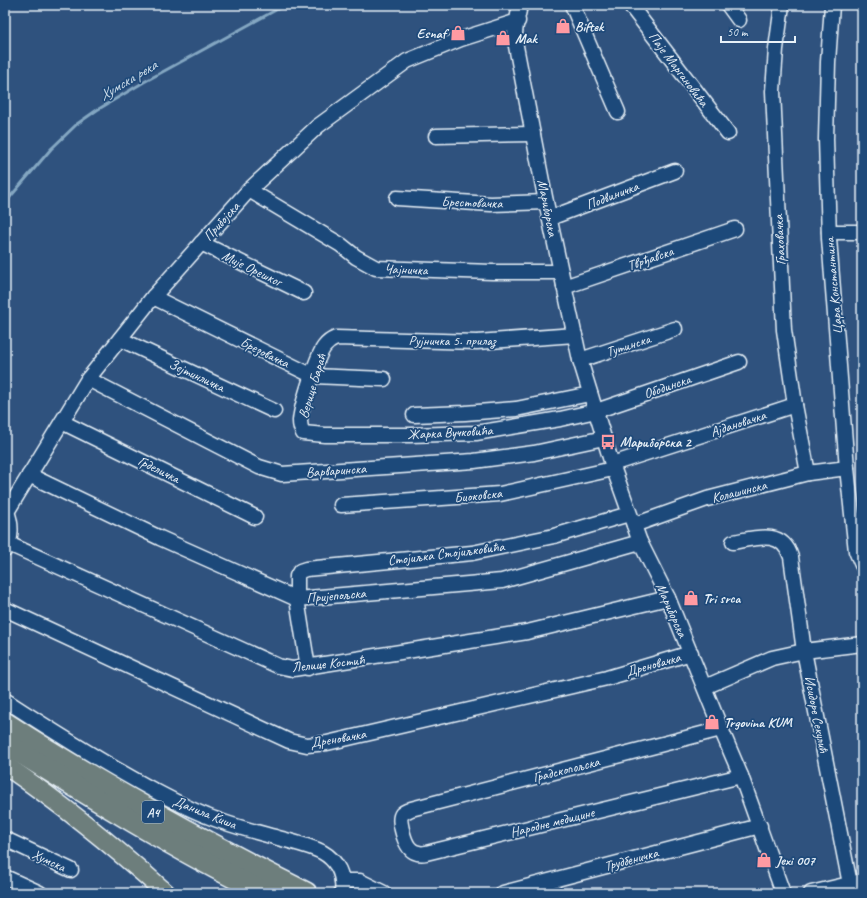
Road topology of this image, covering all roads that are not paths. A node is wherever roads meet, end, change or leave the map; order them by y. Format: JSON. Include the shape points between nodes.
{"nodes":[{"id":1,"x":520,"y":5,"type":"edge"},
{"id":2,"x":529,"y":5,"type":"edge"},
{"id":3,"x":572,"y":5,"type":"edge"},
{"id":4,"x":630,"y":5,"type":"edge"},
{"id":5,"x":728,"y":5,"type":"edge"},
{"id":6,"x":782,"y":5,"type":"edge"},
{"id":7,"x":832,"y":5,"type":"edge"},
{"id":8,"x":739,"y":20,"type":"dead end"},
{"id":9,"x":518,"y":21,"type":"junction"},
{"id":10,"x":618,"y":112,"type":"dead end"},
{"id":11,"x":728,"y":133,"type":"dead end"},
{"id":12,"x":533,"y":134,"type":"junction"},
{"id":13,"x":436,"y":136,"type":"dead end"},
{"id":14,"x":675,"y":171,"type":"dead end"},
{"id":15,"x":249,"y":190,"type":"junction"},
{"id":16,"x":397,"y":198,"type":"dead end"},
{"id":17,"x":546,"y":202,"type":"junction"},
{"id":18,"x":550,"y":218,"type":"junction"},
{"id":19,"x":735,"y":229,"type":"dead end"},
{"id":20,"x":829,"y":232,"type":"junction"},
{"id":21,"x":862,"y":232,"type":"edge"},
{"id":22,"x":201,"y":243,"type":"junction"},
{"id":23,"x":561,"y":272,"type":"junction"},
{"id":24,"x":564,"y":287,"type":"junction"},
{"id":25,"x":304,"y":293,"type":"dead end"},
{"id":26,"x":153,"y":296,"type":"junction"},
{"id":27,"x":675,"y":329,"type":"dead end"},
{"id":28,"x":575,"y":335,"type":"junction"},
{"id":29,"x":120,"y":339,"type":"junction"},
{"id":30,"x":329,"y":341,"type":"joint"},
{"id":31,"x":580,"y":360,"type":"junction"},
{"id":32,"x":739,"y":362,"type":"dead end"},
{"id":33,"x":313,"y":376,"type":"junction"},
{"id":34,"x":88,"y":379,"type":"junction"},
{"id":35,"x":384,"y":379,"type":"dead end"},
{"id":36,"x":590,"y":394,"type":"junction"},
{"id":37,"x":795,"y":405,"type":"junction"},
{"id":38,"x":274,"y":411,"type":"dead end"},
{"id":39,"x":596,"y":411,"type":"junction"},
{"id":40,"x":414,"y":415,"type":"dead end"},
{"id":41,"x":62,"y":422,"type":"junction"},
{"id":42,"x":303,"y":433,"type":"joint"},
{"id":43,"x":604,"y":438,"type":"junction"},
{"id":44,"x":612,"y":466,"type":"junction"},
{"id":45,"x":847,"y":468,"type":"junction"},
{"id":46,"x":808,"y":473,"type":"junction"},
{"id":47,"x":29,"y":475,"type":"junction"},
{"id":48,"x":341,"y":505,"type":"dead end"},
{"id":49,"x":6,"y":514,"type":"edge"},
{"id":50,"x":255,"y":517,"type":"dead end"},
{"id":51,"x":631,"y":520,"type":"junction"},
{"id":52,"x":640,"y":542,"type":"junction"},
{"id":53,"x":733,"y":542,"type":"dead end"},
{"id":54,"x":7,"y":547,"type":"edge"},
{"id":55,"x":862,"y":565,"type":"edge"},
{"id":56,"x":668,"y":598,"type":"junction"},
{"id":57,"x":297,"y":599,"type":"junction"},
{"id":58,"x":5,"y":610,"type":"edge"},
{"id":59,"x":862,"y":644,"type":"edge"},
{"id":60,"x":804,"y":651,"type":"junction"},
{"id":61,"x":691,"y":653,"type":"junction"},
{"id":62,"x":308,"y":668,"type":"junction"},
{"id":63,"x":705,"y":687,"type":"junction"},
{"id":64,"x":5,"y":700,"type":"edge"},
{"id":65,"x":5,"y":723,"type":"edge"},
{"id":66,"x":721,"y":729,"type":"junction"},
{"id":67,"x":5,"y":743,"type":"edge"},
{"id":68,"x":5,"y":765,"type":"edge"},
{"id":69,"x":741,"y":776,"type":"junction"},
{"id":70,"x":411,"y":810,"type":"joint"},
{"id":71,"x":760,"y":826,"type":"junction"},
{"id":72,"x":5,"y":840,"type":"edge"},
{"id":73,"x":71,"y":870,"type":"dead end"},
{"id":74,"x":5,"y":877,"type":"edge"},
{"id":75,"x":856,"y":883,"type":"edge"},
{"id":76,"x":342,"y":887,"type":"edge"},
{"id":77,"x":40,"y":893,"type":"edge"},
{"id":78,"x":166,"y":893,"type":"edge"},
{"id":79,"x":265,"y":893,"type":"edge"},
{"id":80,"x":306,"y":893,"type":"edge"},
{"id":81,"x":384,"y":893,"type":"edge"},
{"id":82,"x":503,"y":893,"type":"edge"},
{"id":83,"x":783,"y":893,"type":"edge"},
{"id":84,"x":810,"y":893,"type":"edge"}],
"edges":[{"from":1,"to":9,"type":"street","name":"Мариборска"},
{"from":2,"to":9,"type":"street"},
{"from":3,"to":10,"type":"street"},
{"from":4,"to":11,"type":"street","name":"Паје Маргановића"},
{"from":5,"to":8,"type":"street"},
{"from":6,"to":37,"type":"street","name":"Граховачка","via":[[776,49],[773,105],[784,330]]},
{"from":7,"to":20,"type":"street","name":"Цара Константина","via":[[826,139]]},
{"from":9,"to":12,"type":"street","name":"Мариборска","via":[[515,27],[515,41]]},
{"from":9,"to":15,"type":"street","name":"Прибојска","via":[[461,39],[407,62],[318,126]]},
{"from":12,"to":13,"type":"street"},
{"from":12,"to":17,"type":"street","name":"Мариборска"},
{"from":14,"to":18,"type":"street","name":"Подвиничка"},
{"from":15,"to":22,"type":"street","name":"Прибојска"},
{"from":15,"to":23,"type":"street","name":"Чајничка","via":[[376,268]]},
{"from":16,"to":17,"type":"street","name":"Брестовачка","via":[[491,204]]},
{"from":17,"to":18,"type":"street","name":"Мариборска"},
{"from":18,"to":23,"type":"street","name":"Мариборска"},
{"from":19,"to":24,"type":"street","name":"Тврђавска"},
{"from":20,"to":21,"type":"street"},
{"from":20,"to":45,"type":"street","name":"Цара Константина"},
{"from":22,"to":25,"type":"street","name":"Мије Орешког"},
{"from":22,"to":26,"type":"street","name":"Прибојска"},
{"from":23,"to":24,"type":"street","name":"Мариборска"},
{"from":24,"to":28,"type":"street","name":"Мариборска"},
{"from":26,"to":29,"type":"street","name":"Прибојска"},
{"from":26,"to":33,"type":"street","name":"Брезовачка"},
{"from":27,"to":31,"type":"street","name":"Тутинска"},
{"from":28,"to":30,"type":"street","name":"Рујничка 5. прилаз","via":[[477,342],[336,338]]},
{"from":28,"to":31,"type":"street","name":"Мариборска"},
{"from":29,"to":34,"type":"street","name":"Прибојска"},
{"from":29,"to":38,"type":"street","name":"Зејтинличка"},
{"from":30,"to":33,"type":"street","name":"Верице Бараћ","via":[[323,348]]},
{"from":31,"to":36,"type":"street","name":"Мариборска"},
{"from":32,"to":39,"type":"street","name":"Ободинска"},
{"from":33,"to":35,"type":"street","name":"Брезовачка"},
{"from":33,"to":42,"type":"street","name":"Верице Бараћ","via":[[300,422]]},
{"from":34,"to":41,"type":"street","name":"Прибојска"},
{"from":34,"to":43,"type":"street","name":"Варваринска","via":[[259,467],[282,474],[474,461],[534,453]]},
{"from":36,"to":39,"type":"street","name":"Мариборска"},
{"from":36,"to":40,"type":"street","via":[[516,409]]},
{"from":37,"to":44,"type":"street","name":"Ајдановачка"},
{"from":37,"to":46,"type":"street","name":"Граховачка"},
{"from":39,"to":42,"type":"street","name":"Жарка Вучковића","via":[[476,433]]},
{"from":39,"to":43,"type":"street","name":"Мариборска"},
{"from":41,"to":47,"type":"street","name":"Прибојска"},
{"from":41,"to":50,"type":"street","name":"Грделичка"},
{"from":43,"to":44,"type":"street","name":"Мариборска"},
{"from":44,"to":48,"type":"street","name":"Биоковска","via":[[500,494]]},
{"from":44,"to":51,"type":"street","name":"Мариборска"},
{"from":45,"to":46,"type":"street","name":"Колашинска"},
{"from":45,"to":55,"type":"street","name":"Цара Константина","via":[[856,551]]},
{"from":46,"to":51,"type":"street","name":"Колашинска"},
{"from":47,"to":49,"type":"street","name":"Прибојска"},
{"from":47,"to":57,"type":"street","name":"Пријепољска","via":[[160,538]]},
{"from":49,"to":54,"type":"street","name":"Прибојска","via":[[11,523]]},
{"from":51,"to":52,"type":"street","name":"Мариборска"},
{"from":51,"to":57,"type":"street","name":"Стојиљка Стојиљковића","via":[[472,553],[306,569],[300,571],[297,576]]},
{"from":52,"to":56,"type":"street","name":"Мариборска"},
{"from":52,"to":57,"type":"street","name":"Пријепољска","via":[[502,581]]},
{"from":53,"to":60,"type":"street","name":"Исидоре Секулић","via":[[770,537],[785,545],[791,557]]},
{"from":54,"to":62,"type":"street","name":"Лелице Костић","via":[[278,666]]},
{"from":56,"to":61,"type":"street","name":"Мариборска"},
{"from":56,"to":62,"type":"street","name":"Лелице Костић","via":[[527,632]]},
{"from":57,"to":62,"type":"street"},
{"from":58,"to":61,"type":"street","name":"Дреновачка","via":[[289,741],[307,745],[335,741],[607,678]]},
{"from":59,"to":60,"type":"street"},
{"from":60,"to":63,"type":"street","via":[[772,658]]},
{"from":60,"to":75,"type":"street","name":"Исидоре Секулић"},
{"from":61,"to":63,"type":"street","name":"Мариборска"},
{"from":63,"to":66,"type":"street","name":"Мариборска"},
{"from":64,"to":76,"type":"street","name":"Данила Киша","via":[[83,751],[181,804],[230,824],[323,852],[337,865]]},
{"from":65,"to":80,"type":"highway","number":"A4","via":[[195,836]]},
{"from":66,"to":69,"type":"street","name":"Мариборска"},
{"from":66,"to":70,"type":"street","name":"Градскопољска"},
{"from":67,"to":79,"type":"highway","number":"A4","via":[[147,830]]},
{"from":68,"to":78,"type":"main road","via":[[100,835]]},
{"from":69,"to":70,"type":"street","name":"Народне медицине","via":[[422,854],[409,849],[403,837],[401,817],[404,812]]},
{"from":69,"to":71,"type":"street","name":"Мариборска"},
{"from":71,"to":82,"type":"street","name":"Трудбеничка"},
{"from":71,"to":83,"type":"street","name":"Мариборска"},
{"from":72,"to":73,"type":"street","name":"Хумска"},
{"from":74,"to":77,"type":"street"},
{"from":75,"to":84,"type":"street"},
{"from":76,"to":81,"type":"street","name":"Данила Киша","via":[[360,881]]}]}
